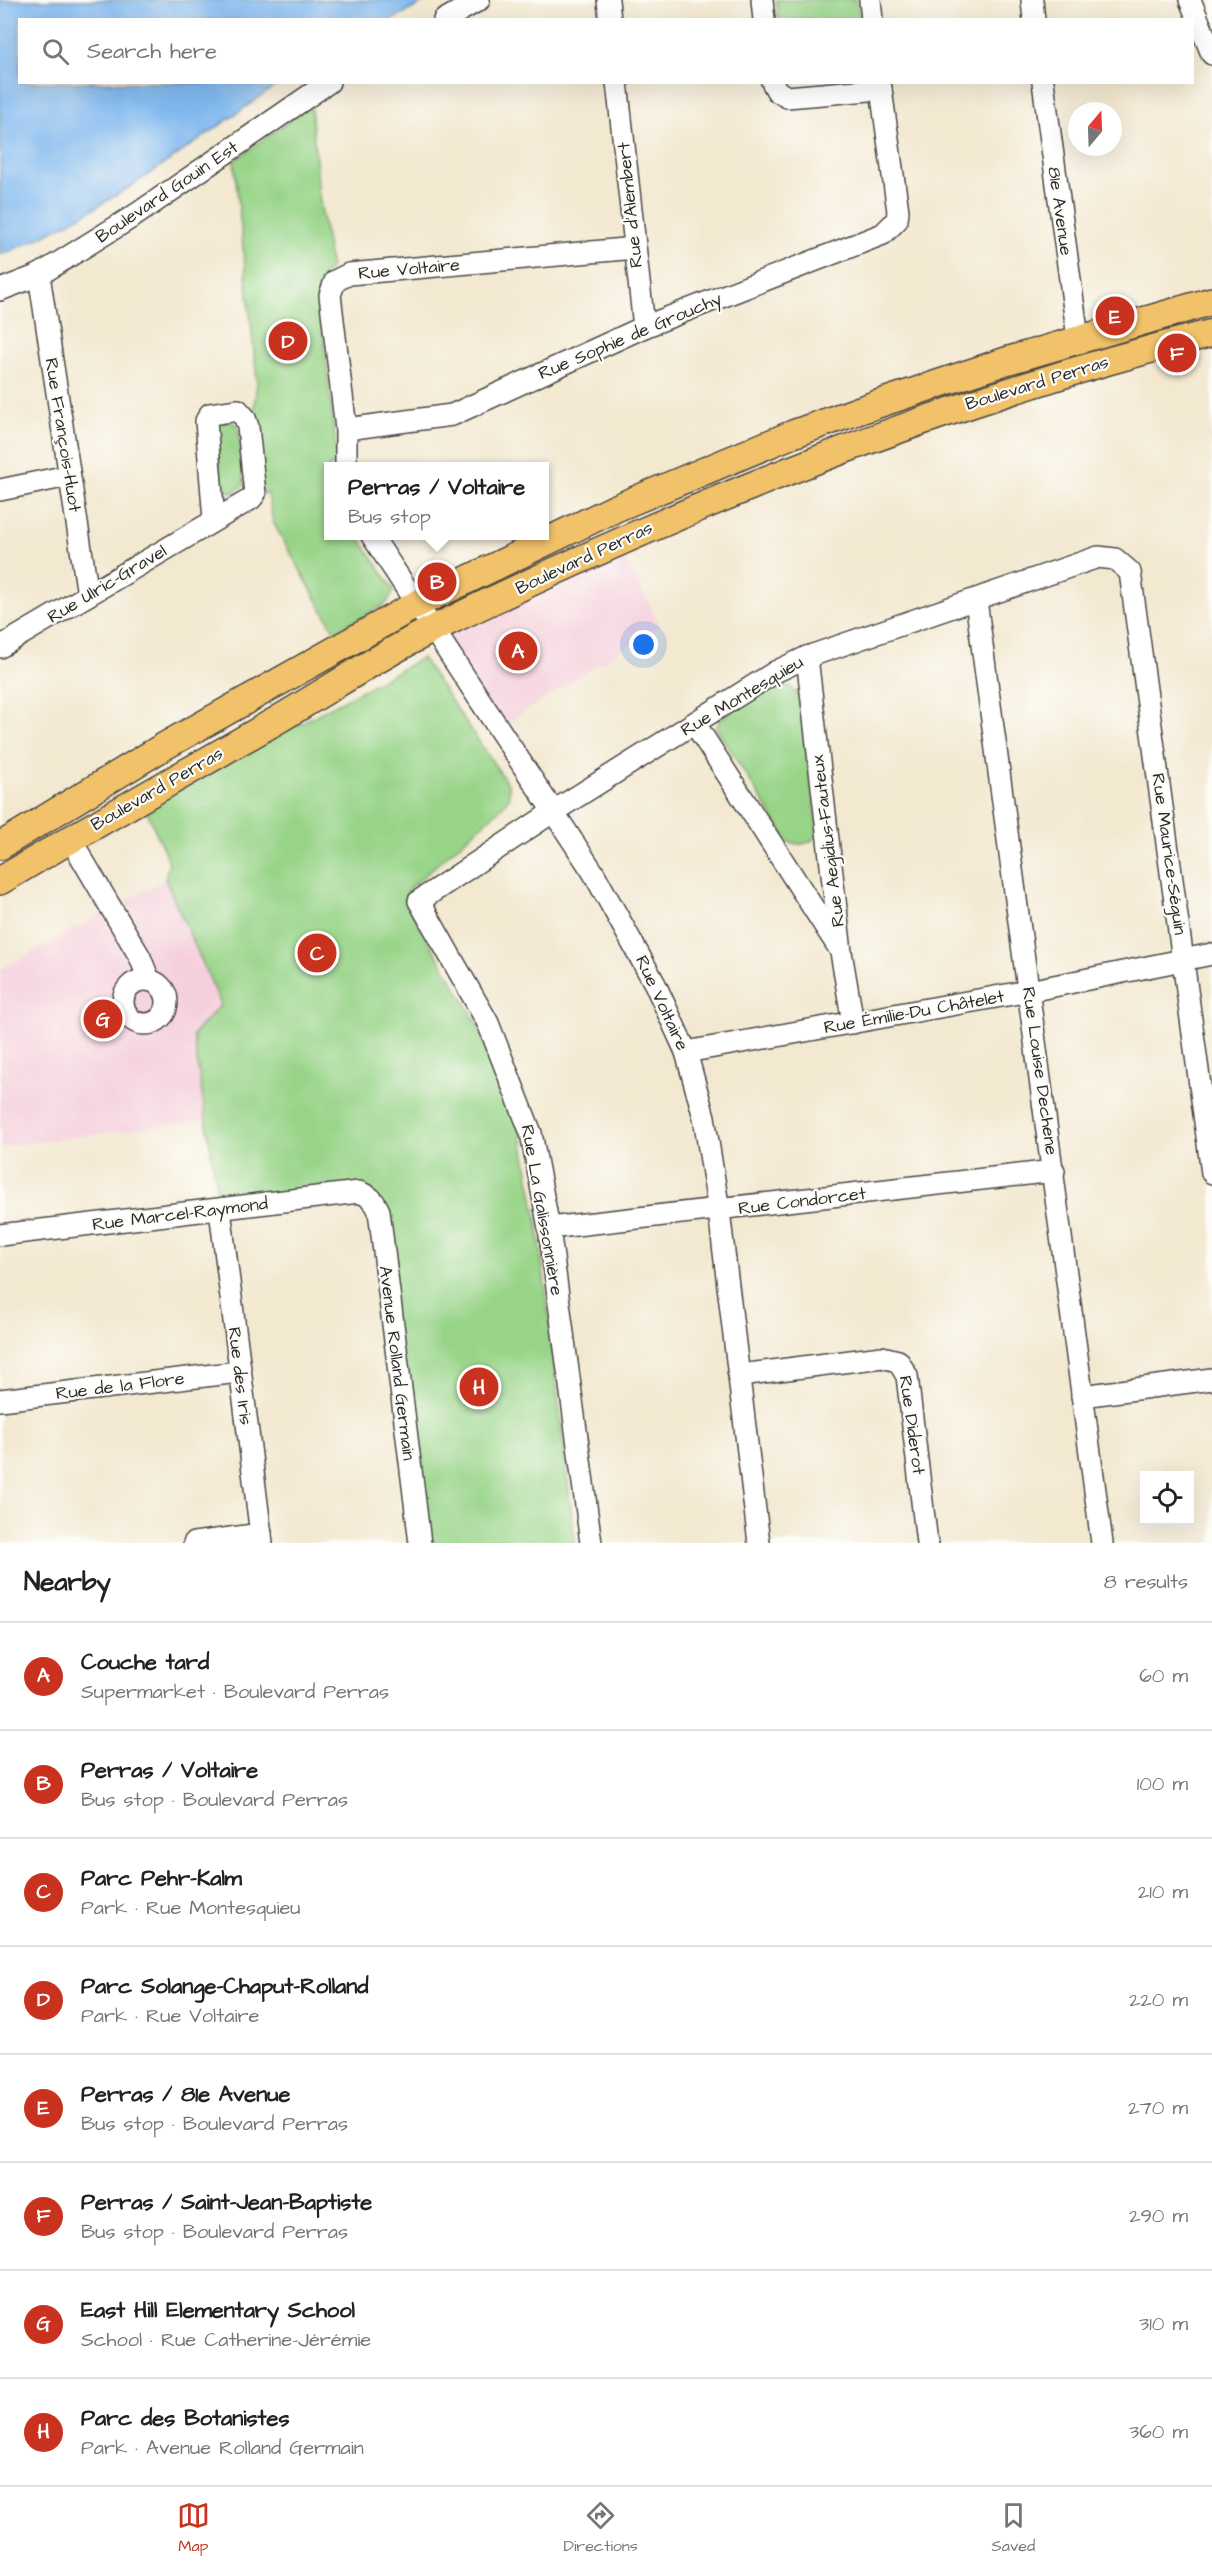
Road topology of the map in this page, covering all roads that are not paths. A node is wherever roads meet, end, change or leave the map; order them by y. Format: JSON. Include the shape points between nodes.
{"nodes":[{"id":1,"x":479,"y":0,"type":"edge"},
{"id":2,"x":608,"y":0,"type":"edge"},
{"id":3,"x":762,"y":0,"type":"edge"},
{"id":4,"x":870,"y":0,"type":"edge"},
{"id":5,"x":1032,"y":0,"type":"edge"},
{"id":6,"x":1190,"y":0,"type":"edge"},
{"id":7,"x":448,"y":18,"type":"edge"},
{"id":8,"x":610,"y":18,"type":"edge"},
{"id":9,"x":764,"y":18,"type":"edge"},
{"id":10,"x":872,"y":18,"type":"edge"},
{"id":11,"x":1035,"y":18,"type":"edge"},
{"id":12,"x":1212,"y":54,"type":"edge"},
{"id":13,"x":326,"y":84,"type":"edge"},
{"id":14,"x":617,"y":84,"type":"edge"},
{"id":15,"x":773,"y":84,"type":"edge"},
{"id":16,"x":1043,"y":84,"type":"edge"},
{"id":17,"x":881,"y":86,"type":"edge"},
{"id":18,"x":635,"y":248,"type":"junction"},
{"id":19,"x":39,"y":275,"type":"junction"},
{"id":20,"x":0,"y":290,"type":"edge"},
{"id":21,"x":1212,"y":301,"type":"edge"},
{"id":22,"x":644,"y":327,"type":"junction"},
{"id":23,"x":1212,"y":333,"type":"edge"},
{"id":24,"x":1078,"y":338,"type":"junction"},
{"id":25,"x":346,"y":429,"type":"junction"},
{"id":26,"x":346,"y":462,"type":"edge"},
{"id":27,"x":68,"y":476,"type":"junction"},
{"id":28,"x":0,"y":490,"type":"edge"},
{"id":29,"x":214,"y":520,"type":"junction"},
{"id":30,"x":375,"y":540,"type":"edge"},
{"id":31,"x":1098,"y":557,"type":"joint"},
{"id":32,"x":88,"y":595,"type":"junction"},
{"id":33,"x":976,"y":600,"type":"junction"},
{"id":34,"x":417,"y":604,"type":"junction"},
{"id":35,"x":434,"y":629,"type":"junction"},
{"id":36,"x":0,"y":647,"type":"edge"},
{"id":37,"x":807,"y":657,"type":"junction"},
{"id":38,"x":695,"y":724,"type":"junction"},
{"id":39,"x":554,"y":811,"type":"junction"},
{"id":40,"x":71,"y":840,"type":"junction"},
{"id":41,"x":0,"y":846,"type":"edge"},
{"id":42,"x":0,"y":881,"type":"edge"},
{"id":43,"x":419,"y":901,"type":"joint"},
{"id":44,"x":842,"y":952,"type":"junction"},
{"id":45,"x":1212,"y":954,"type":"edge"},
{"id":46,"x":1183,"y":959,"type":"junction"},
{"id":47,"x":150,"y":981,"type":"dead end"},
{"id":48,"x":1029,"y":991,"type":"junction"},
{"id":49,"x":853,"y":1023,"type":"junction"},
{"id":50,"x":686,"y":1052,"type":"junction"},
{"id":51,"x":1054,"y":1171,"type":"junction"},
{"id":52,"x":1212,"y":1173,"type":"edge"},
{"id":53,"x":359,"y":1192,"type":"joint"},
{"id":54,"x":220,"y":1210,"type":"junction"},
{"id":55,"x":719,"y":1210,"type":"junction"},
{"id":56,"x":549,"y":1228,"type":"junction"},
{"id":57,"x":0,"y":1235,"type":"edge"},
{"id":58,"x":240,"y":1372,"type":"junction"},
{"id":59,"x":740,"y":1375,"type":"junction"},
{"id":60,"x":1212,"y":1379,"type":"edge"},
{"id":61,"x":1082,"y":1396,"type":"junction"},
{"id":62,"x":0,"y":1400,"type":"edge"},
{"id":63,"x":261,"y":1539,"type":"edge"},
{"id":64,"x":194,"y":1543,"type":"edge"},
{"id":65,"x":420,"y":1543,"type":"edge"},
{"id":66,"x":591,"y":1543,"type":"edge"},
{"id":67,"x":759,"y":1543,"type":"edge"},
{"id":68,"x":927,"y":1543,"type":"edge"},
{"id":69,"x":1102,"y":1543,"type":"edge"}],
"edges":[{"from":1,"to":7,"type":"street"},
{"from":2,"to":8,"type":"street"},
{"from":3,"to":9,"type":"street"},
{"from":4,"to":10,"type":"street"},
{"from":5,"to":11,"type":"street"},
{"from":6,"to":12,"type":"street"},
{"from":13,"to":19,"type":"street","name":"Boulevard Gouin Est"},
{"from":14,"to":18,"type":"street","name":"Rue d'Alembert"},
{"from":15,"to":17,"type":"street","via":[[787,97]]},
{"from":16,"to":24,"type":"street","name":"81e Avenue"},
{"from":17,"to":22,"type":"street","name":"Rue Sophie de Grouchy","via":[[897,220],[883,234]]},
{"from":18,"to":22,"type":"street","name":"Rue d'Alembert"},
{"from":18,"to":25,"type":"street","name":"Rue Voltaire","via":[[342,276],[335,281],[330,295]]},
{"from":19,"to":20,"type":"street","name":"Boulevard Gouin Est"},
{"from":19,"to":27,"type":"street","name":"Rue François-Huot"},
{"from":21,"to":24,"type":"main road","name":"Boulevard Perras"},
{"from":22,"to":25,"type":"street","name":"Rue Sophie de Grouchy","via":[[452,415]]},
{"from":23,"to":35,"type":"main road","name":"Boulevard Perras","via":[[944,412],[808,462],[590,553]]},
{"from":24,"to":34,"type":"main road","name":"Boulevard Perras","via":[[793,435],[616,508]]},
{"from":25,"to":26,"type":"street","name":"Rue Voltaire"},
{"from":27,"to":28,"type":"street"},
{"from":27,"to":32,"type":"street","name":"Rue François-Huot"},
{"from":29,"to":29,"type":"street","name":"Rue Ulric-Gravel","via":[[206,421],[210,414],[238,410],[248,428],[255,494]]},
{"from":29,"to":32,"type":"street","name":"Rue Ulric-Gravel"},
{"from":30,"to":34,"type":"street","name":"Rue Voltaire"},
{"from":31,"to":33,"type":"street","name":"Rue Montesquieu"},
{"from":31,"to":46,"type":"street","name":"Rue Maurice-Séguin","via":[[1115,559],[1130,572]]},
{"from":32,"to":36,"type":"street","name":"Rue Ulric-Gravel"},
{"from":33,"to":37,"type":"street","name":"Rue Montesquieu"},
{"from":33,"to":48,"type":"street","name":"Rue Louise Dechene"},
{"from":34,"to":35,"type":"street","name":"Rue Voltaire"},
{"from":34,"to":41,"type":"main road","name":"Boulevard Perras","via":[[163,747]]},
{"from":35,"to":39,"type":"street","name":"Rue Voltaire"},
{"from":35,"to":40,"type":"main road","name":"Boulevard Perras"},
{"from":37,"to":38,"type":"street","name":"Rue Montesquieu","via":[[777,671]]},
{"from":37,"to":44,"type":"street","name":"Rue Aegidius-Fauteux"},
{"from":38,"to":39,"type":"street","name":"Rue Montesquieu"},
{"from":38,"to":44,"type":"street"},
{"from":39,"to":43,"type":"street","name":"Rue Montesquieu"},
{"from":39,"to":50,"type":"street","name":"Rue Voltaire","via":[[626,928]]},
{"from":40,"to":42,"type":"main road","name":"Boulevard Perras"},
{"from":40,"to":47,"type":"street","via":[[140,957]]},
{"from":43,"to":56,"type":"street","name":"Rue La Galissonnière","via":[[488,1023],[531,1133]]},
{"from":44,"to":49,"type":"street","name":"Rue Aegidius-Fauteux"},
{"from":45,"to":46,"type":"street","name":"Rue Émilie-Du Châtelet"},
{"from":46,"to":48,"type":"street","name":"Rue Émilie-Du Châtelet"},
{"from":46,"to":52,"type":"street","name":"Rue Maurice-Séguin"},
{"from":48,"to":49,"type":"street","name":"Rue Émilie-Du Châtelet"},
{"from":48,"to":51,"type":"street","name":"Rue Louise Dechene"},
{"from":49,"to":50,"type":"street","name":"Rue Émilie-Du Châtelet"},
{"from":50,"to":55,"type":"street","name":"Rue Voltaire","via":[[705,1117]]},
{"from":51,"to":55,"type":"street","name":"Rue Condorcet"},
{"from":51,"to":61,"type":"street","name":"Rue Louise Dechene"},
{"from":53,"to":54,"type":"street","name":"Rue Marcel-Raymond"},
{"from":53,"to":65,"type":"street","name":"Avenue Rolland Germain","via":[[373,1200],[379,1211]]},
{"from":54,"to":57,"type":"street","name":"Rue Marcel-Raymond"},
{"from":54,"to":58,"type":"street","name":"Rue des Iris"},
{"from":55,"to":56,"type":"street","name":"Rue Condorcet"},
{"from":55,"to":59,"type":"street","name":"Rue Voltaire"},
{"from":56,"to":66,"type":"street","name":"Rue La Galissonnière"},
{"from":58,"to":62,"type":"street","name":"Rue de la Flore"},
{"from":58,"to":63,"type":"street","name":"Rue des Iris"},
{"from":59,"to":67,"type":"street","name":"Rue Voltaire"},
{"from":59,"to":68,"type":"street","name":"Rue Diderot","via":[[882,1357],[898,1360],[907,1376]]},
{"from":60,"to":61,"type":"street"},
{"from":61,"to":69,"type":"street","name":"Rue Louise Dechene"},
{"from":63,"to":64,"type":"street"}]}
